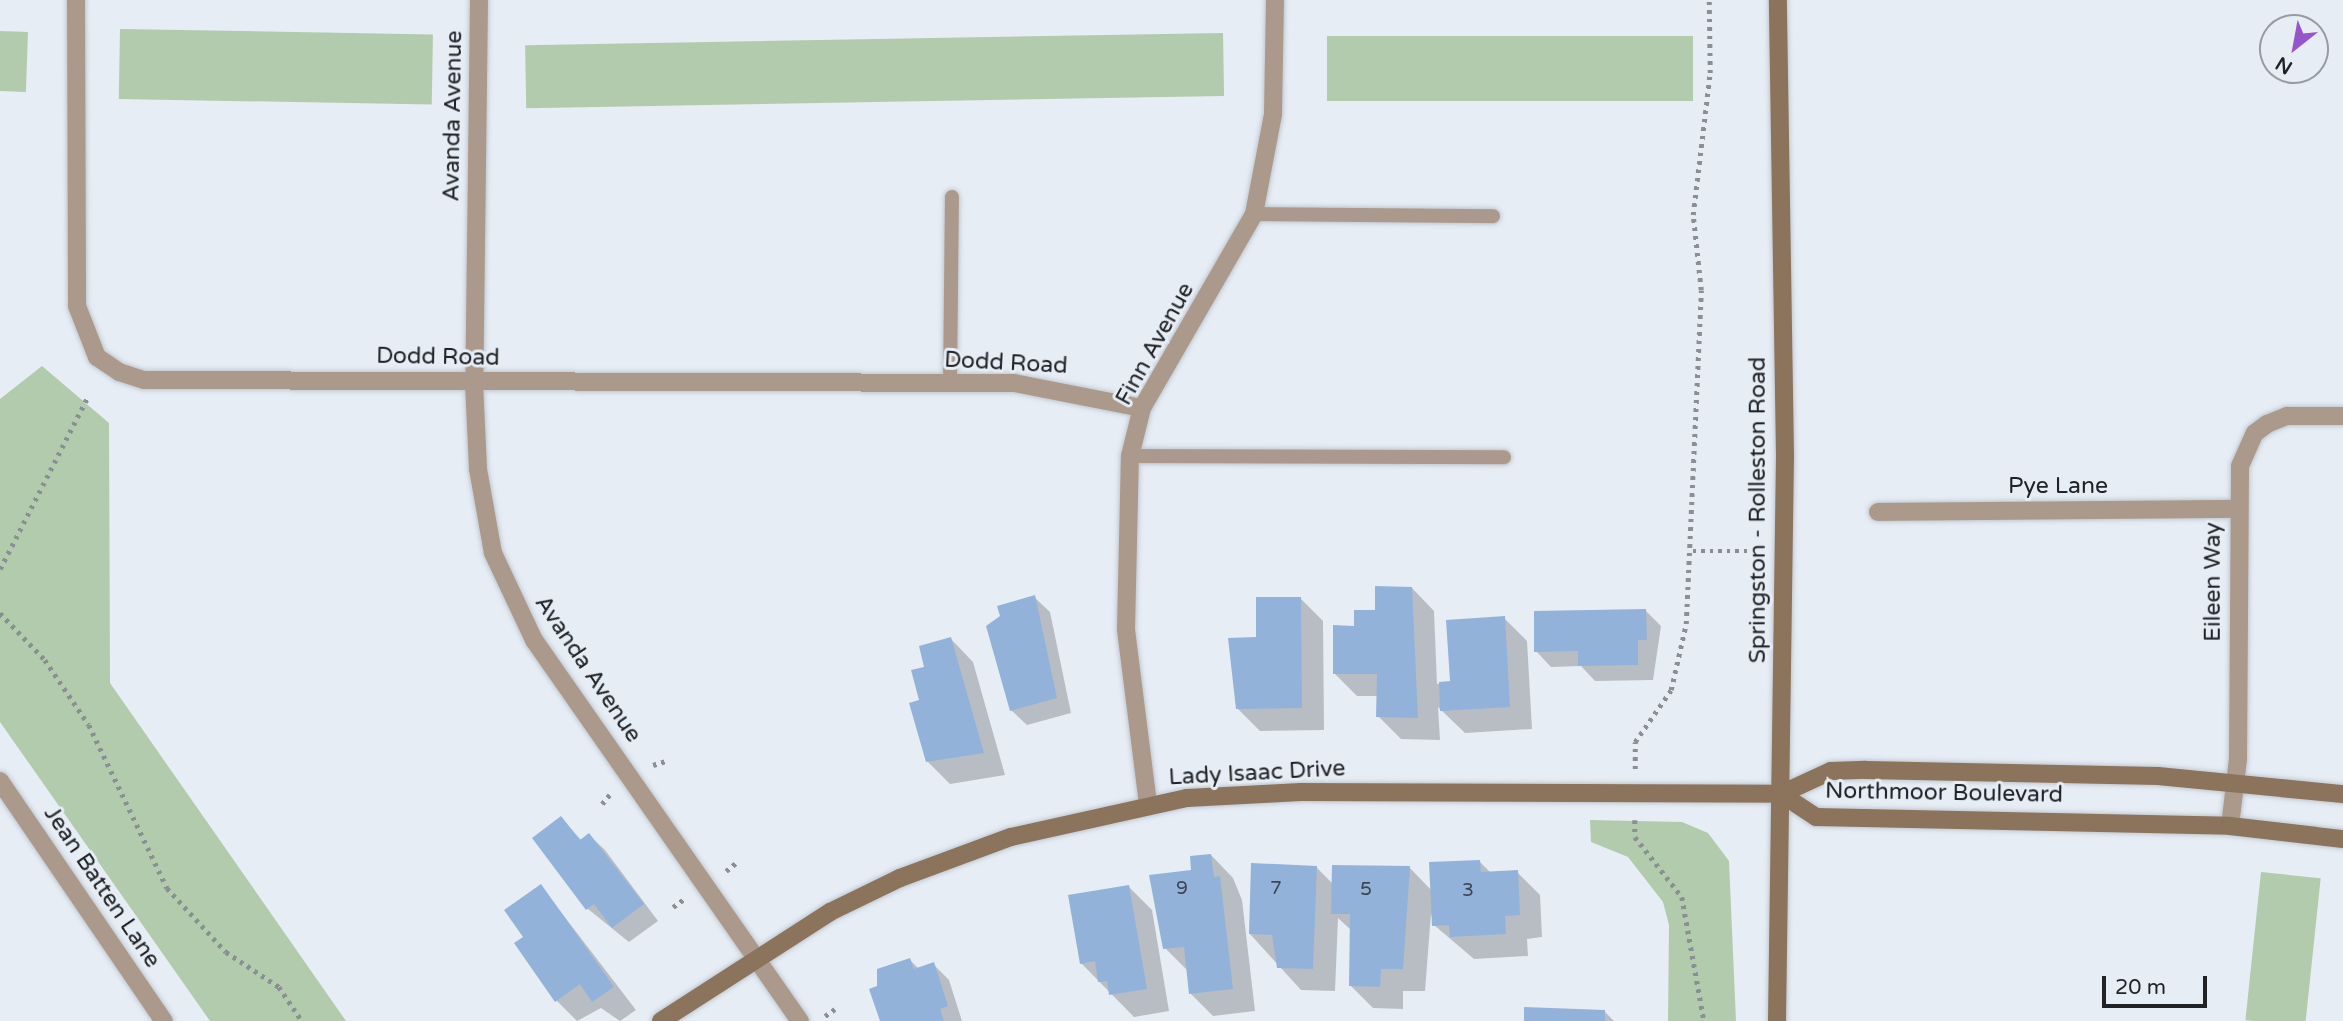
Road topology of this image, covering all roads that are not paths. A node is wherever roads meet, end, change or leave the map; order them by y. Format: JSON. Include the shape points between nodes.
{"nodes":[{"id":1,"x":76,"y":0,"type":"edge"},
{"id":2,"x":479,"y":0,"type":"edge"},
{"id":3,"x":1275,"y":0,"type":"edge"},
{"id":4,"x":1778,"y":0,"type":"edge"},
{"id":5,"x":952,"y":197,"type":"dead end"},
{"id":6,"x":1254,"y":214,"type":"junction"},
{"id":7,"x":1493,"y":216,"type":"dead end"},
{"id":8,"x":474,"y":383,"type":"junction"},
{"id":9,"x":950,"y":383,"type":"junction"},
{"id":10,"x":1142,"y":408,"type":"junction"},
{"id":11,"x":2343,"y":416,"type":"edge"},
{"id":12,"x":1130,"y":456,"type":"junction"},
{"id":13,"x":1504,"y":457,"type":"dead end"},
{"id":14,"x":2238,"y":509,"type":"junction"},
{"id":15,"x":1878,"y":512,"type":"dead end"},
{"id":16,"x":0,"y":781,"type":"edge"},
{"id":17,"x":2236,"y":783,"type":"junction"},
{"id":18,"x":1781,"y":794,"type":"junction"},
{"id":19,"x":2343,"y":794,"type":"edge"},
{"id":20,"x":1148,"y":804,"type":"junction"},
{"id":21,"x":2230,"y":826,"type":"junction"},
{"id":22,"x":2343,"y":839,"type":"edge"},
{"id":23,"x":755,"y":957,"type":"junction"},
{"id":24,"x":164,"y":1021,"type":"edge"},
{"id":25,"x":660,"y":1021,"type":"edge"},
{"id":26,"x":800,"y":1021,"type":"edge"},
{"id":27,"x":1777,"y":1021,"type":"edge"}],
"edges":[{"from":1,"to":8,"type":"street","name":"Dodd Road","via":[[77,306],[97,357],[144,380]]},
{"from":2,"to":8,"type":"street","name":"Avanda Avenue"},
{"from":3,"to":6,"type":"street","name":"Finn Avenue","via":[[1273,114]]},
{"from":4,"to":18,"type":"street","name":"Springston - Rolleston Road"},
{"from":5,"to":9,"type":"lane"},
{"from":6,"to":7,"type":"lane"},
{"from":6,"to":10,"type":"street","name":"Finn Avenue"},
{"from":8,"to":9,"type":"street","name":"Dodd Road"},
{"from":8,"to":23,"type":"street","name":"Avanda Avenue","via":[[483,508],[511,597],[534,640]]},
{"from":9,"to":10,"type":"street","name":"Dodd Road","via":[[1067,389]]},
{"from":10,"to":12,"type":"street","name":"Finn Avenue"},
{"from":11,"to":14,"type":"street","name":"Eileen Way","via":[[2287,416],[2255,433],[2240,466]]},
{"from":12,"to":13,"type":"lane"},
{"from":12,"to":20,"type":"street","name":"Finn Avenue","via":[[1126,629]]},
{"from":14,"to":15,"type":"street","name":"Pye Lane"},
{"from":14,"to":17,"type":"street","name":"Eileen Way"},
{"from":16,"to":24,"type":"street","name":"Jean Batten Lane"},
{"from":17,"to":18,"type":"street","name":"Northmoor Boulevard","via":[[2031,771],[1831,771]]},
{"from":17,"to":19,"type":"street","name":"Northmoor Boulevard"},
{"from":17,"to":21,"type":"street","name":"Eileen Way"},
{"from":18,"to":20,"type":"street","name":"Lady Isaac Drive","via":[[1301,792]]},
{"from":18,"to":21,"type":"street","name":"Northmoor Boulevard","via":[[1816,817]]},
{"from":18,"to":27,"type":"street","name":"Springston - Rolleston Road"},
{"from":20,"to":23,"type":"street","name":"Lady Isaac Drive","via":[[955,856],[847,903]]},
{"from":21,"to":22,"type":"street","name":"Northmoor Boulevard"},
{"from":23,"to":25,"type":"street","name":"Lady Isaac Drive"},
{"from":23,"to":26,"type":"street","name":"Avanda Avenue"}]}
